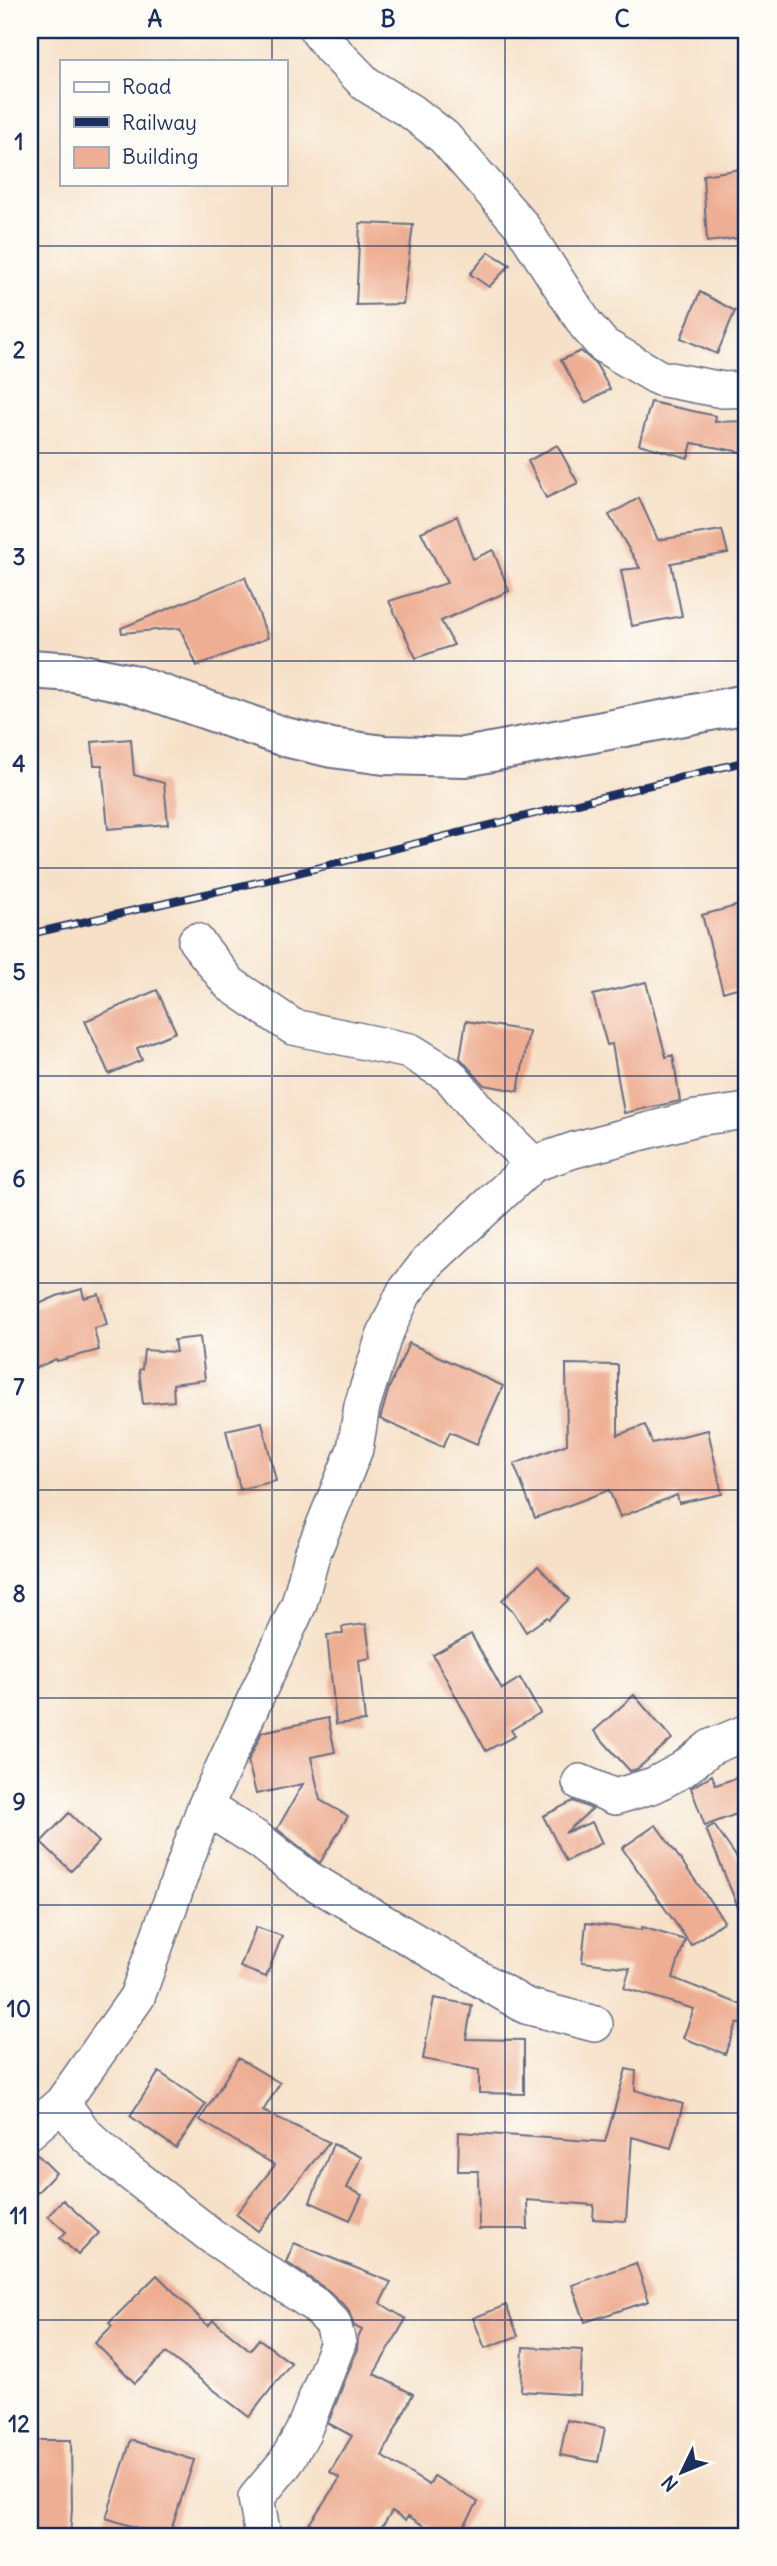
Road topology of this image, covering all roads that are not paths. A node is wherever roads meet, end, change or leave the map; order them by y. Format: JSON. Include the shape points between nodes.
{"nodes":[{"id":1,"x":317,"y":30,"type":"edge"},
{"id":2,"x":747,"y":389,"type":"edge"},
{"id":3,"x":30,"y":669,"type":"edge"},
{"id":4,"x":747,"y":704,"type":"edge"},
{"id":5,"x":196,"y":941,"type":"dead end"},
{"id":6,"x":747,"y":1111,"type":"edge"},
{"id":7,"x":533,"y":1164,"type":"junction"},
{"id":8,"x":747,"y":1732,"type":"edge"},
{"id":9,"x":580,"y":1782,"type":"dead end"},
{"id":10,"x":205,"y":1807,"type":"junction"},
{"id":11,"x":595,"y":2024,"type":"dead end"},
{"id":12,"x":62,"y":2104,"type":"junction"},
{"id":13,"x":30,"y":2131,"type":"edge"},
{"id":14,"x":263,"y":2536,"type":"edge"}],
"edges":[{"from":1,"to":2,"type":"street","via":[[366,84],[444,137],[522,225],[603,345],[659,378],[723,390]]},
{"from":3,"to":4,"type":"street","via":[[132,684],[285,737],[384,755],[465,757]]},
{"from":5,"to":7,"type":"street","via":[[230,984],[293,1027],[410,1051],[449,1075]]},
{"from":6,"to":7,"type":"street","via":[[696,1118]]},
{"from":7,"to":10,"type":"street","via":[[428,1262],[404,1293],[384,1336],[362,1406],[355,1449],[312,1555],[299,1604]]},
{"from":8,"to":9,"type":"street","via":[[711,1747],[654,1785],[615,1797]]},
{"from":10,"to":11,"type":"street","via":[[260,1840],[307,1878],[526,2006]]},
{"from":10,"to":12,"type":"street","via":[[137,1997]]},
{"from":12,"to":13,"type":"street"},
{"from":12,"to":14,"type":"street","via":[[85,2134],[115,2161],[213,2237],[315,2305],[333,2323],[338,2343],[303,2432],[286,2462],[256,2498]]}]}
